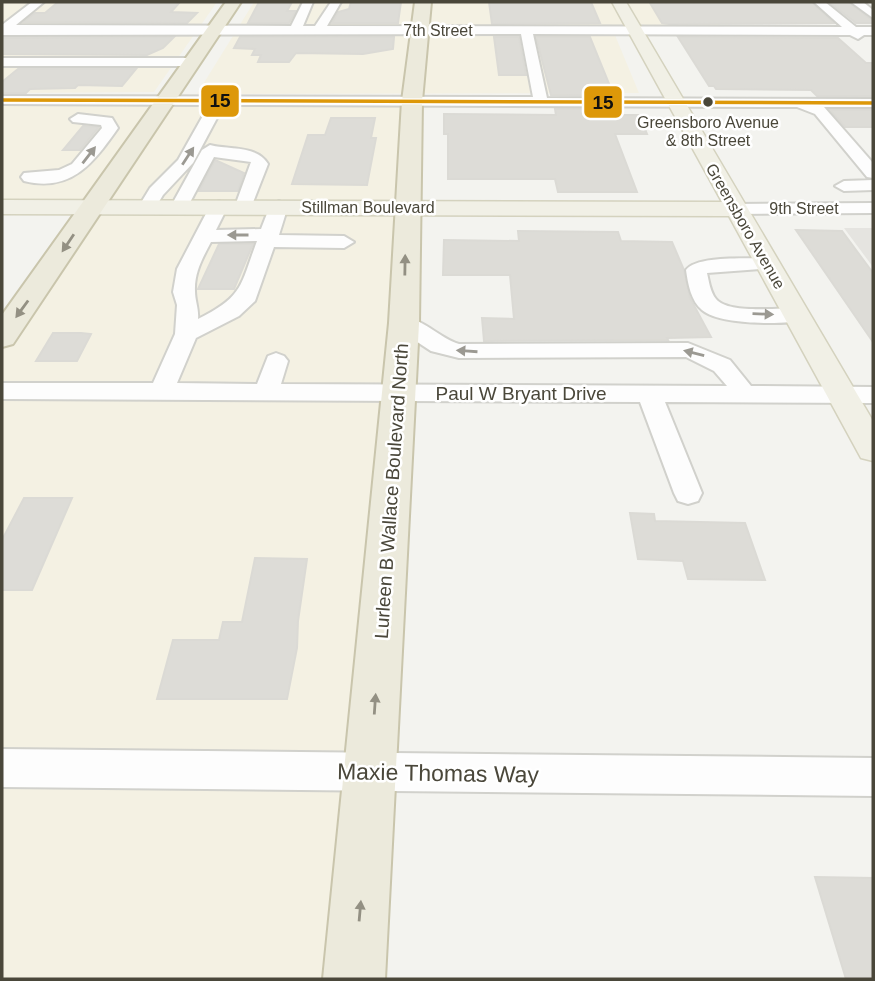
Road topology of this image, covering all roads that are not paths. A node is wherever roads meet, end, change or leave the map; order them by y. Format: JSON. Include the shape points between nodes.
{"nodes":[{"id":1,"x":39,"y":2,"type":"edge"},
{"id":2,"x":233,"y":2,"type":"edge"},
{"id":3,"x":308,"y":2,"type":"edge"},
{"id":4,"x":336,"y":2,"type":"edge"},
{"id":5,"x":619,"y":2,"type":"edge"},
{"id":6,"x":819,"y":2,"type":"edge"},
{"id":7,"x":832,"y":2,"type":"edge"},
{"id":8,"x":856,"y":2,"type":"edge"},
{"id":9,"x":427,"y":14,"type":"edge"},
{"id":10,"x":873,"y":15,"type":"edge"},
{"id":11,"x":840,"y":20,"type":"junction"},
{"id":12,"x":3,"y":29,"type":"edge"},
{"id":13,"x":214,"y":29,"type":"junction"},
{"id":14,"x":296,"y":29,"type":"junction"},
{"id":15,"x":319,"y":30,"type":"junction"},
{"id":16,"x":636,"y":30,"type":"junction"},
{"id":17,"x":853,"y":31,"type":"junction"},
{"id":18,"x":523,"y":37,"type":"junction"},
{"id":19,"x":870,"y":37,"type":"edge"},
{"id":20,"x":2,"y":62,"type":"edge"},
{"id":21,"x":191,"y":62,"type":"junction"},
{"id":22,"x":260,"y":83,"type":"dead end"},
{"id":23,"x":334,"y":83,"type":"dead end"},
{"id":24,"x":2,"y":100,"type":"edge"},
{"id":25,"x":166,"y":100,"type":"junction"},
{"id":26,"x":236,"y":101,"type":"junction"},
{"id":27,"x":330,"y":101,"type":"junction"},
{"id":28,"x":412,"y":101,"type":"junction"},
{"id":29,"x":541,"y":102,"type":"junction"},
{"id":30,"x":676,"y":102,"type":"junction"},
{"id":31,"x":873,"y":103,"type":"edge"},
{"id":32,"x":800,"y":114,"type":"junction"},
{"id":33,"x":78,"y":120,"type":"dead end"},
{"id":34,"x":209,"y":152,"type":"junction"},
{"id":35,"x":873,"y":173,"type":"edge"},
{"id":36,"x":30,"y":177,"type":"dead end"},
{"id":37,"x":873,"y":185,"type":"edge"},
{"id":38,"x":844,"y":186,"type":"dead end"},
{"id":39,"x":2,"y":206,"type":"edge"},
{"id":40,"x":93,"y":206,"type":"junction"},
{"id":41,"x":149,"y":206,"type":"junction"},
{"id":42,"x":180,"y":206,"type":"junction"},
{"id":43,"x":219,"y":206,"type":"junction"},
{"id":44,"x":244,"y":206,"type":"junction"},
{"id":45,"x":279,"y":206,"type":"junction"},
{"id":46,"x":407,"y":207,"type":"junction"},
{"id":47,"x":873,"y":208,"type":"edge"},
{"id":48,"x":735,"y":209,"type":"junction"},
{"id":49,"x":205,"y":236,"type":"junction"},
{"id":50,"x":268,"y":238,"type":"junction"},
{"id":51,"x":344,"y":242,"type":"dead end"},
{"id":52,"x":767,"y":264,"type":"junction"},
{"id":53,"x":247,"y":295,"type":"junction"},
{"id":54,"x":188,"y":305,"type":"junction"},
{"id":55,"x":797,"y":315,"type":"junction"},
{"id":56,"x":404,"y":323,"type":"junction"},
{"id":57,"x":186,"y":334,"type":"junction"},
{"id":58,"x":2,"y":337,"type":"edge"},
{"id":59,"x":276,"y":361,"type":"dead end"},
{"id":60,"x":2,"y":391,"type":"edge"},
{"id":61,"x":161,"y":392,"type":"junction"},
{"id":62,"x":267,"y":393,"type":"junction"},
{"id":63,"x":398,"y":393,"type":"junction"},
{"id":64,"x":649,"y":394,"type":"junction"},
{"id":65,"x":743,"y":394,"type":"junction"},
{"id":66,"x":858,"y":395,"type":"edge"},
{"id":67,"x":873,"y":449,"type":"edge"},
{"id":68,"x":688,"y":493,"type":"dead end"},
{"id":69,"x":2,"y":768,"type":"edge"},
{"id":70,"x":370,"y":772,"type":"junction"},
{"id":71,"x":873,"y":777,"type":"edge"},
{"id":72,"x":354,"y":979,"type":"edge"}],
"edges":[{"from":1,"to":12,"type":"street"},
{"from":2,"to":13,"type":"highway"},
{"from":3,"to":14,"type":"street"},
{"from":4,"to":15,"type":"street"},
{"from":5,"to":16,"type":"main road","name":"Greensboro Avenue"},
{"from":6,"to":11,"type":"street"},
{"from":7,"to":11,"type":"street","via":[[848,15]]},
{"from":8,"to":10,"type":"street"},
{"from":9,"to":15,"type":"street","name":"7th Street"},
{"from":9,"to":18,"type":"street","name":"7th Street"},
{"from":9,"to":18,"type":"street","via":[[515,22]]},
{"from":9,"to":28,"type":"highway","name":"Lurleen B Wallace Boulevard North"},
{"from":11,"to":17,"type":"street"},
{"from":12,"to":13,"type":"street","name":"7th Street"},
{"from":13,"to":14,"type":"street","name":"7th Street"},
{"from":13,"to":21,"type":"highway"},
{"from":14,"to":15,"type":"street","name":"7th Street"},
{"from":16,"to":17,"type":"street","name":"7th Street"},
{"from":16,"to":18,"type":"street","name":"7th Street"},
{"from":16,"to":30,"type":"main road","name":"Greensboro Avenue"},
{"from":17,"to":19,"type":"street"},
{"from":18,"to":29,"type":"street","via":[[532,85]]},
{"from":20,"to":21,"type":"street"},
{"from":21,"to":25,"type":"highway"},
{"from":22,"to":26,"type":"street"},
{"from":23,"to":27,"type":"street"},
{"from":24,"to":25,"type":"street"},
{"from":25,"to":26,"type":"street"},
{"from":25,"to":40,"type":"highway"},
{"from":26,"to":27,"type":"street"},
{"from":26,"to":34,"type":"street"},
{"from":41,"to":26,"type":"street","one_way":true,"via":[[156,192]]},
{"from":27,"to":28,"type":"street"},
{"from":28,"to":29,"type":"street"},
{"from":28,"to":46,"type":"highway","name":"Lurleen B Wallace Boulevard North"},
{"from":29,"to":30,"type":"street"},
{"from":30,"to":32,"type":"street"},
{"from":30,"to":48,"type":"main road","name":"Greensboro Avenue"},
{"from":31,"to":32,"type":"street"},
{"from":32,"to":35,"type":"street","via":[[820,111]]},
{"from":36,"to":33,"type":"street","one_way":true,"via":[[72,173],[110,128],[107,121]]},
{"from":34,"to":42,"type":"street"},
{"from":34,"to":44,"type":"street","via":[[257,159],[260,164]]},
{"from":37,"to":38,"type":"street"},
{"from":39,"to":40,"type":"main road","name":"Stillman Boulevard"},
{"from":40,"to":41,"type":"main road","name":"Stillman Boulevard"},
{"from":40,"to":58,"type":"highway","one_way":true},
{"from":41,"to":42,"type":"main road","name":"Stillman Boulevard"},
{"from":42,"to":43,"type":"main road","name":"Stillman Boulevard"},
{"from":43,"to":44,"type":"main road","name":"Stillman Boulevard"},
{"from":43,"to":49,"type":"street"},
{"from":44,"to":45,"type":"main road","name":"Stillman Boulevard"},
{"from":45,"to":46,"type":"main road","name":"Stillman Boulevard"},
{"from":45,"to":50,"type":"street"},
{"from":46,"to":48,"type":"main road","name":"Stillman Boulevard"},
{"from":56,"to":46,"type":"highway","name":"Lurleen B Wallace Boulevard North","one_way":true},
{"from":47,"to":48,"type":"street","name":"9th Street"},
{"from":48,"to":52,"type":"main road","name":"Greensboro Avenue"},
{"from":50,"to":49,"type":"street","one_way":true},
{"from":49,"to":54,"type":"street","via":[[187,269],[184,292]]},
{"from":50,"to":51,"type":"street"},
{"from":50,"to":53,"type":"street"},
{"from":52,"to":55,"type":"main road","name":"Greensboro Avenue"},
{"from":52,"to":55,"type":"street","one_way":true,"via":[[696,270],[708,305],[720,312]]},
{"from":53,"to":54,"type":"street","via":[[232,305],[208,310]]},
{"from":53,"to":57,"type":"street","via":[[232,310]]},
{"from":54,"to":57,"type":"street"},
{"from":55,"to":66,"type":"main road","name":"Greensboro Avenue"},
{"from":56,"to":63,"type":"highway","name":"Lurleen B Wallace Boulevard North"},
{"from":65,"to":56,"type":"street","one_way":true,"via":[[731,371],[688,350],[459,351],[439,346]]},
{"from":57,"to":61,"type":"street"},
{"from":59,"to":62,"type":"street"},
{"from":60,"to":61,"type":"street","name":"Paul W Bryant Drive"},
{"from":61,"to":62,"type":"street","name":"Paul W Bryant Drive"},
{"from":62,"to":63,"type":"street","name":"Paul W Bryant Drive"},
{"from":63,"to":64,"type":"street","name":"Paul W Bryant Drive"},
{"from":70,"to":63,"type":"highway","name":"Lurleen B Wallace Boulevard North","one_way":true},
{"from":64,"to":65,"type":"street","name":"Paul W Bryant Drive"},
{"from":64,"to":68,"type":"street"},
{"from":65,"to":66,"type":"street","name":"Paul W Bryant Drive"},
{"from":66,"to":67,"type":"main road","name":"Greensboro Avenue"},
{"from":69,"to":70,"type":"street","name":"Maxie Thomas Way"},
{"from":70,"to":71,"type":"street","name":"Maxie Thomas Way"},
{"from":72,"to":70,"type":"highway","name":"Lurleen B Wallace Boulevard North","one_way":true}]}
